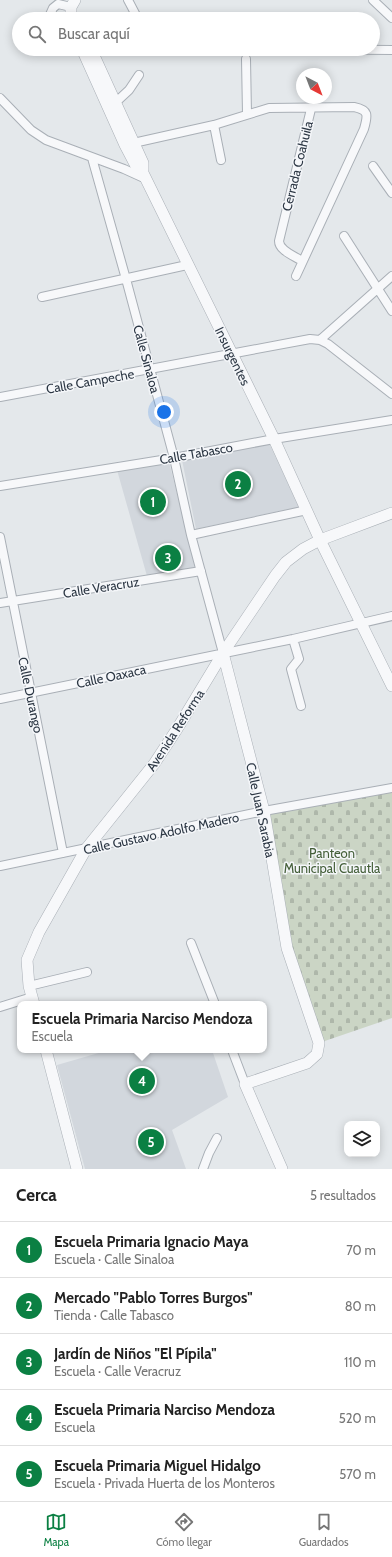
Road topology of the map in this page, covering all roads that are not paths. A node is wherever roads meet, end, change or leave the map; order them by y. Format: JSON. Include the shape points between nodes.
{"nodes":[{"id":1,"x":128,"y":0,"type":"edge"},
{"id":2,"x":373,"y":0,"type":"edge"},
{"id":3,"x":51,"y":12,"type":"edge"},
{"id":4,"x":73,"y":12,"type":"edge"},
{"id":5,"x":134,"y":12,"type":"edge"},
{"id":6,"x":392,"y":18,"type":"edge"},
{"id":7,"x":380,"y":50,"type":"edge"},
{"id":8,"x":392,"y":50,"type":"edge"},
{"id":9,"x":86,"y":56,"type":"edge"},
{"id":10,"x":93,"y":56,"type":"edge"},
{"id":11,"x":246,"y":59,"type":"dead end"},
{"id":12,"x":139,"y":75,"type":"dead end"},
{"id":13,"x":99,"y":76,"type":"junction"},
{"id":14,"x":0,"y":98,"type":"edge"},
{"id":15,"x":115,"y":103,"type":"junction"},
{"id":16,"x":311,"y":109,"type":"junction"},
{"id":17,"x":247,"y":114,"type":"junction"},
{"id":18,"x":214,"y":125,"type":"junction"},
{"id":19,"x":129,"y":144,"type":"junction"},
{"id":20,"x":92,"y":158,"type":"junction"},
{"id":21,"x":221,"y":160,"type":"dead end"},
{"id":22,"x":373,"y":166,"type":"dead end"},
{"id":23,"x":145,"y":176,"type":"junction"},
{"id":24,"x":392,"y":193,"type":"edge"},
{"id":25,"x":344,"y":236,"type":"dead end"},
{"id":26,"x":302,"y":261,"type":"junction"},
{"id":27,"x":187,"y":265,"type":"junction"},
{"id":28,"x":296,"y":276,"type":"dead end"},
{"id":29,"x":392,"y":276,"type":"edge"},
{"id":30,"x":126,"y":279,"type":"junction"},
{"id":31,"x":379,"y":289,"type":"junction"},
{"id":32,"x":42,"y":297,"type":"dead end"},
{"id":33,"x":392,"y":310,"type":"edge"},
{"id":34,"x":320,"y":340,"type":"junction"},
{"id":35,"x":233,"y":354,"type":"junction"},
{"id":36,"x":150,"y":369,"type":"junction"},
{"id":37,"x":392,"y":394,"type":"edge"},
{"id":38,"x":0,"y":397,"type":"edge"},
{"id":39,"x":392,"y":420,"type":"edge"},
{"id":40,"x":274,"y":439,"type":"junction"},
{"id":41,"x":174,"y":458,"type":"junction"},
{"id":42,"x":0,"y":486,"type":"edge"},
{"id":43,"x":307,"y":510,"type":"junction"},
{"id":44,"x":392,"y":513,"type":"edge"},
{"id":45,"x":191,"y":535,"type":"junction"},
{"id":46,"x":0,"y":537,"type":"edge"},
{"id":47,"x":320,"y":540,"type":"junction"},
{"id":48,"x":201,"y":571,"type":"junction"},
{"id":49,"x":12,"y":601,"type":"junction"},
{"id":50,"x":0,"y":603,"type":"edge"},
{"id":51,"x":392,"y":616,"type":"edge"},
{"id":52,"x":361,"y":623,"type":"junction"},
{"id":53,"x":294,"y":639,"type":"junction"},
{"id":54,"x":223,"y":653,"type":"junction"},
{"id":55,"x":392,"y":686,"type":"edge"},
{"id":56,"x":31,"y":692,"type":"junction"},
{"id":57,"x":0,"y":700,"type":"edge"},
{"id":58,"x":301,"y":706,"type":"dead end"},
{"id":59,"x":392,"y":788,"type":"edge"},
{"id":60,"x":264,"y":812,"type":"junction"},
{"id":61,"x":86,"y":849,"type":"junction"},
{"id":62,"x":63,"y":853,"type":"junction"},
{"id":63,"x":0,"y":866,"type":"edge"},
{"id":64,"x":191,"y":943,"type":"dead end"},
{"id":65,"x":87,"y":972,"type":"dead end"},
{"id":66,"x":32,"y":996,"type":"edge"},
{"id":67,"x":17,"y":1001,"type":"edge"},
{"id":68,"x":17,"y":1001,"type":"edge"},
{"id":69,"x":214,"y":1001,"type":"edge"},
{"id":70,"x":0,"y":1007,"type":"edge"},
{"id":71,"x":47,"y":1053,"type":"edge"},
{"id":72,"x":233,"y":1053,"type":"edge"},
{"id":73,"x":245,"y":1084,"type":"junction"},
{"id":74,"x":218,"y":1138,"type":"dead end"},
{"id":75,"x":77,"y":1169,"type":"edge"},
{"id":76,"x":203,"y":1169,"type":"edge"},
{"id":77,"x":282,"y":1169,"type":"edge"}],
"edges":[{"from":1,"to":5,"type":"street"},
{"from":2,"to":6,"type":"street"},
{"from":3,"to":4,"type":"street","via":[[58,4]]},
{"from":7,"to":8,"type":"street"},
{"from":9,"to":13,"type":"street","name":"Insurgentes"},
{"from":10,"to":13,"type":"street","name":"Insurgentes"},
{"from":11,"to":17,"type":"street"},
{"from":12,"to":15,"type":"street","via":[[129,90]]},
{"from":13,"to":15,"type":"street","name":"Insurgentes"},
{"from":13,"to":19,"type":"street","name":"Insurgentes"},
{"from":14,"to":20,"type":"street","via":[[31,130],[46,140]]},
{"from":15,"to":19,"type":"street","name":"Insurgentes"},
{"from":16,"to":17,"type":"street","via":[[269,108]]},
{"from":16,"to":26,"type":"street","name":"Cerrada Coahuila","via":[[279,241],[281,249]]},
{"from":16,"to":26,"type":"street","name":"Cerrada Coahuila","via":[[354,107],[363,109],[367,120]]},
{"from":17,"to":18,"type":"street"},
{"from":18,"to":19,"type":"street"},
{"from":18,"to":21,"type":"street"},
{"from":19,"to":23,"type":"street","name":"Insurgentes","via":[[136,166]]},
{"from":20,"to":23,"type":"street"},
{"from":20,"to":30,"type":"street","name":"Calle Sinaloa"},
{"from":22,"to":24,"type":"street"},
{"from":23,"to":27,"type":"street","name":"Insurgentes"},
{"from":25,"to":31,"type":"street"},
{"from":26,"to":28,"type":"street","name":"Cerrada Coahuila"},
{"from":27,"to":30,"type":"street"},
{"from":27,"to":35,"type":"street","name":"Insurgentes"},
{"from":29,"to":31,"type":"street"},
{"from":30,"to":32,"type":"street"},
{"from":30,"to":36,"type":"street","name":"Calle Sinaloa"},
{"from":31,"to":33,"type":"street"},
{"from":31,"to":34,"type":"street"},
{"from":34,"to":35,"type":"street","name":"Calle Campeche","via":[[310,339]]},
{"from":34,"to":37,"type":"street"},
{"from":35,"to":36,"type":"street","name":"Calle Campeche"},
{"from":35,"to":40,"type":"street","name":"Insurgentes"},
{"from":36,"to":38,"type":"street","name":"Calle Campeche"},
{"from":36,"to":41,"type":"street","name":"Calle Sinaloa"},
{"from":39,"to":40,"type":"street","name":"Calle Tabasco"},
{"from":40,"to":41,"type":"street","name":"Calle Tabasco"},
{"from":40,"to":43,"type":"street","name":"Insurgentes"},
{"from":41,"to":42,"type":"street","name":"Calle Tabasco"},
{"from":41,"to":45,"type":"street","name":"Calle Sinaloa"},
{"from":43,"to":45,"type":"street"},
{"from":43,"to":47,"type":"street","name":"Insurgentes"},
{"from":44,"to":47,"type":"street","name":"Avenida Reforma"},
{"from":45,"to":48,"type":"street","name":"Calle Sinaloa"},
{"from":46,"to":49,"type":"street","name":"Calle Durango"},
{"from":47,"to":52,"type":"street","name":"Insurgentes"},
{"from":47,"to":54,"type":"street","name":"Avenida Reforma","via":[[286,562]]},
{"from":48,"to":49,"type":"street","name":"Calle Veracruz"},
{"from":48,"to":54,"type":"street","name":"Calle Sinaloa"},
{"from":49,"to":50,"type":"street","name":"Calle Veracruz"},
{"from":49,"to":56,"type":"street","name":"Calle Durango"},
{"from":51,"to":52,"type":"street","name":"Calle Oaxaca"},
{"from":52,"to":53,"type":"street","name":"Calle Oaxaca"},
{"from":52,"to":55,"type":"street","name":"Insurgentes"},
{"from":53,"to":54,"type":"street","name":"Calle Oaxaca"},
{"from":53,"to":58,"type":"street","via":[[299,659],[291,669]]},
{"from":54,"to":56,"type":"street","name":"Calle Oaxaca"},
{"from":54,"to":60,"type":"street","name":"Calle Juan Sarabia"},
{"from":54,"to":61,"type":"street","name":"Avenida Reforma","via":[[154,764]]},
{"from":56,"to":57,"type":"street","name":"Calle Oaxaca"},
{"from":56,"to":62,"type":"street","name":"Calle Durango"},
{"from":59,"to":60,"type":"street","name":"Calle Gustavo Adolfo Madero"},
{"from":60,"to":61,"type":"street","name":"Calle Gustavo Adolfo Madero"},
{"from":60,"to":73,"type":"street","name":"Calle Juan Sarabia","via":[[287,948],[319,1043],[317,1054],[307,1062]]},
{"from":61,"to":62,"type":"street","name":"Calle Gustavo Adolfo Madero"},
{"from":61,"to":66,"type":"street","name":"Avenida Reforma","via":[[39,932],[27,960]]},
{"from":62,"to":63,"type":"street","name":"Calle Gustavo Adolfo Madero"},
{"from":64,"to":69,"type":"street"},
{"from":65,"to":66,"type":"street"},
{"from":66,"to":68,"type":"street"},
{"from":67,"to":70,"type":"street"},
{"from":71,"to":75,"type":"street"},
{"from":72,"to":73,"type":"street"},
{"from":73,"to":77,"type":"street"},
{"from":74,"to":76,"type":"street"}]}
